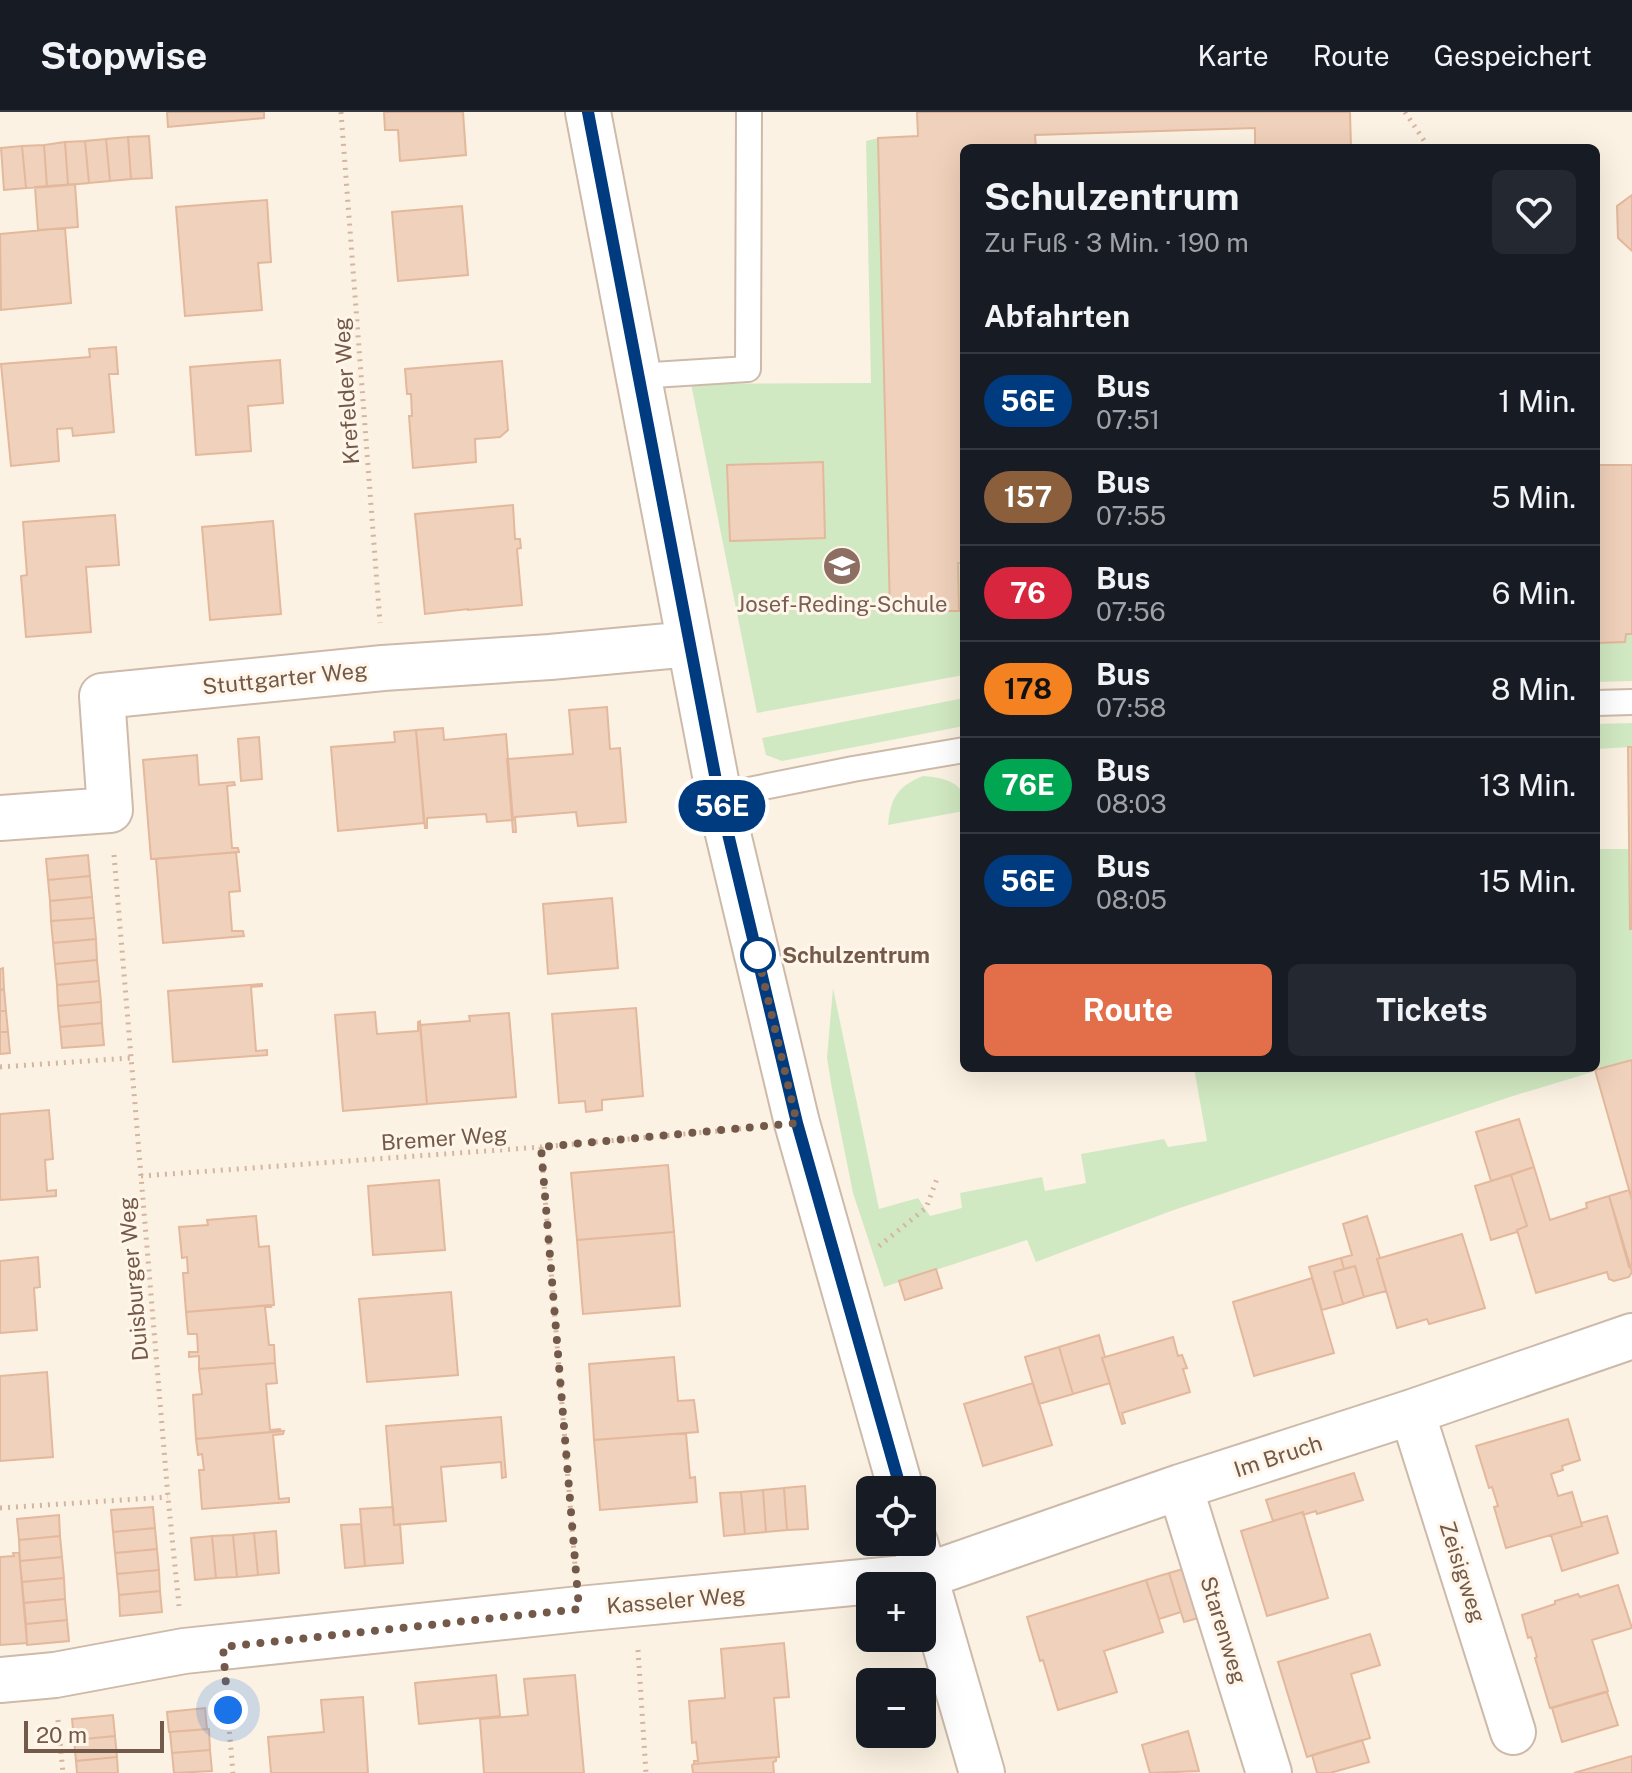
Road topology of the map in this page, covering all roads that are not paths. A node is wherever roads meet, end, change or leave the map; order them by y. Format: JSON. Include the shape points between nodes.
{"nodes":[{"id":1,"x":588,"y":112,"type":"edge"},
{"id":2,"x":749,"y":112,"type":"edge"},
{"id":3,"x":637,"y":376,"type":"junction"},
{"id":4,"x":690,"y":644,"type":"junction"},
{"id":5,"x":1632,"y":702,"type":"edge"},
{"id":6,"x":1600,"y":703,"type":"edge"},
{"id":7,"x":960,"y":751,"type":"edge"},
{"id":8,"x":719,"y":796,"type":"junction"},
{"id":9,"x":0,"y":818,"type":"edge"},
{"id":10,"x":1632,"y":1336,"type":"edge"},
{"id":11,"x":1412,"y":1412,"type":"junction"},
{"id":12,"x":897,"y":1476,"type":"edge"},
{"id":13,"x":1180,"y":1487,"type":"junction"},
{"id":14,"x":920,"y":1559,"type":"edge"},
{"id":15,"x":0,"y":1680,"type":"edge"},
{"id":16,"x":1513,"y":1732,"type":"dead end"},
{"id":17,"x":982,"y":1773,"type":"edge"},
{"id":18,"x":1269,"y":1773,"type":"edge"}],
"edges":[{"from":1,"to":3,"type":"street"},
{"from":2,"to":3,"type":"lane","via":[[748,369]]},
{"from":3,"to":4,"type":"street"},
{"from":4,"to":8,"type":"street"},
{"from":4,"to":9,"type":"street","name":"Stuttgarter Weg","via":[[102,696],[110,810]]},
{"from":5,"to":6,"type":"lane"},
{"from":7,"to":8,"type":"lane"},
{"from":8,"to":12,"type":"street","via":[[797,1123]]},
{"from":10,"to":11,"type":"street","name":"Im Bruch"},
{"from":11,"to":13,"type":"street","name":"Im Bruch"},
{"from":11,"to":16,"type":"street","name":"Zeisigweg"},
{"from":13,"to":14,"type":"street","name":"Im Bruch"},
{"from":13,"to":18,"type":"street","name":"Starenweg"},
{"from":14,"to":15,"type":"street","name":"Kasseler Weg","via":[[634,1604],[203,1649]]},
{"from":14,"to":17,"type":"street"}]}
